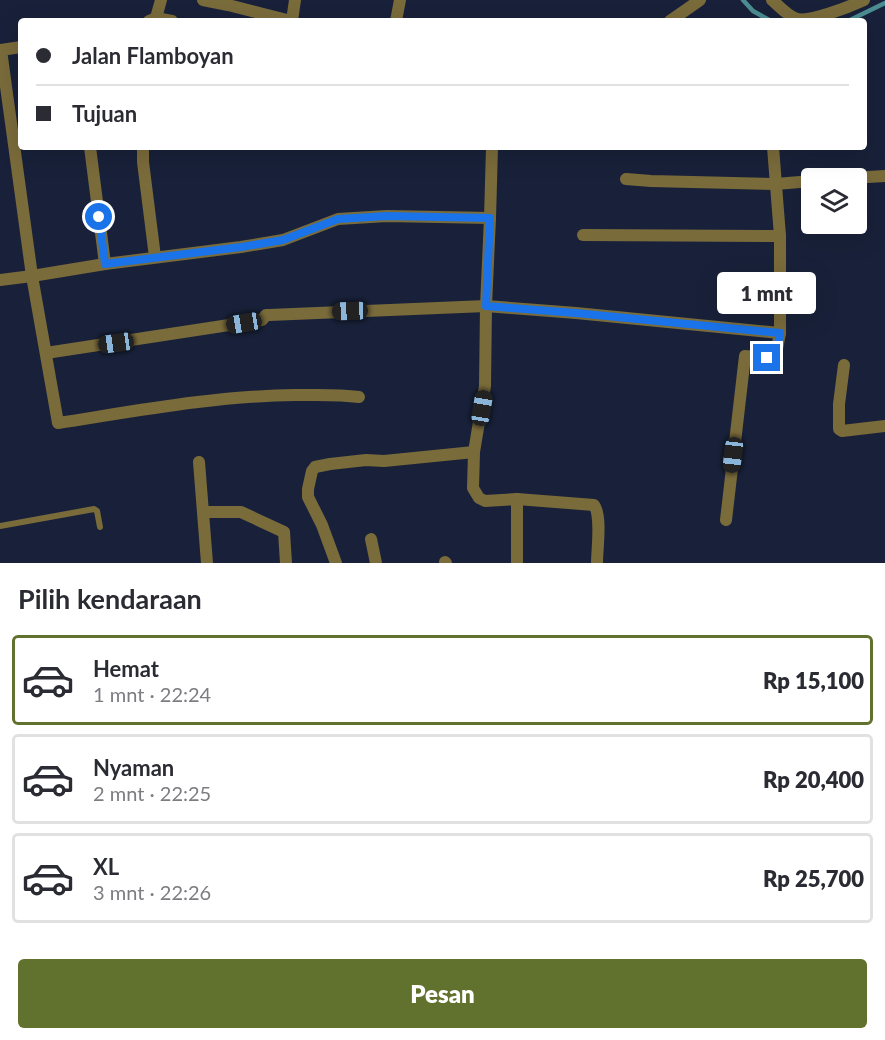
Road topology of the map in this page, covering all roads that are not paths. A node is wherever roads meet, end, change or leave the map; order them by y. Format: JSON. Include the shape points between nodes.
{"nodes":[{"id":1,"x":161,"y":0,"type":"edge"},
{"id":2,"x":202,"y":0,"type":"edge"},
{"id":3,"x":295,"y":0,"type":"edge"},
{"id":4,"x":400,"y":0,"type":"edge"},
{"id":5,"x":700,"y":0,"type":"edge"},
{"id":6,"x":772,"y":0,"type":"edge"},
{"id":7,"x":864,"y":0,"type":"edge"},
{"id":8,"x":153,"y":18,"type":"edge"},
{"id":9,"x":280,"y":18,"type":"edge"},
{"id":10,"x":292,"y":18,"type":"edge"},
{"id":11,"x":397,"y":18,"type":"edge"},
{"id":12,"x":674,"y":18,"type":"edge"},
{"id":13,"x":792,"y":18,"type":"edge"},
{"id":14,"x":812,"y":18,"type":"edge"},
{"id":15,"x":18,"y":47,"type":"edge"},
{"id":16,"x":1,"y":50,"type":"edge"},
{"id":17,"x":90,"y":150,"type":"edge"},
{"id":18,"x":143,"y":150,"type":"edge"},
{"id":19,"x":492,"y":150,"type":"edge"},
{"id":20,"x":773,"y":150,"type":"edge"},
{"id":21,"x":885,"y":176,"type":"edge"},
{"id":22,"x":867,"y":177,"type":"edge"},
{"id":23,"x":626,"y":179,"type":"dead end"},
{"id":24,"x":801,"y":182,"type":"edge"},
{"id":25,"x":776,"y":184,"type":"junction"},
{"id":26,"x":490,"y":218,"type":"junction"},
{"id":27,"x":583,"y":235,"type":"dead end"},
{"id":28,"x":780,"y":236,"type":"junction"},
{"id":29,"x":155,"y":257,"type":"junction"},
{"id":30,"x":105,"y":264,"type":"junction"},
{"id":31,"x":32,"y":276,"type":"junction"},
{"id":32,"x":0,"y":280,"type":"edge"},
{"id":33,"x":486,"y":306,"type":"junction"},
{"id":34,"x":780,"y":333,"type":"junction"},
{"id":35,"x":46,"y":353,"type":"junction"},
{"id":36,"x":844,"y":365,"type":"dead end"},
{"id":37,"x":359,"y":397,"type":"dead end"},
{"id":38,"x":885,"y":426,"type":"edge"},
{"id":39,"x":474,"y":452,"type":"junction"},
{"id":40,"x":199,"y":462,"type":"dead end"},
{"id":41,"x":517,"y":499,"type":"junction"},
{"id":42,"x":204,"y":512,"type":"junction"},
{"id":43,"x":726,"y":520,"type":"dead end"},
{"id":44,"x":0,"y":526,"type":"edge"},
{"id":45,"x":100,"y":527,"type":"dead end"},
{"id":46,"x":371,"y":539,"type":"dead end"},
{"id":47,"x":207,"y":563,"type":"edge"},
{"id":48,"x":286,"y":563,"type":"edge"},
{"id":49,"x":336,"y":563,"type":"edge"},
{"id":50,"x":376,"y":563,"type":"edge"},
{"id":51,"x":517,"y":563,"type":"edge"},
{"id":52,"x":597,"y":563,"type":"edge"}],
"edges":[{"from":1,"to":8,"type":"street"},
{"from":2,"to":9,"type":"street"},
{"from":3,"to":10,"type":"street"},
{"from":4,"to":11,"type":"street"},
{"from":5,"to":12,"type":"street"},
{"from":6,"to":13,"type":"street"},
{"from":7,"to":14,"type":"street"},
{"from":15,"to":16,"type":"street"},
{"from":16,"to":31,"type":"street"},
{"from":17,"to":30,"type":"street"},
{"from":18,"to":29,"type":"street"},
{"from":19,"to":26,"type":"street"},
{"from":20,"to":25,"type":"street"},
{"from":21,"to":22,"type":"street"},
{"from":23,"to":25,"type":"street"},
{"from":24,"to":25,"type":"street"},
{"from":25,"to":28,"type":"street"},
{"from":26,"to":29,"type":"street","via":[[338,219],[283,240]]},
{"from":26,"to":33,"type":"street"},
{"from":27,"to":28,"type":"street"},
{"from":28,"to":34,"type":"street"},
{"from":29,"to":30,"type":"street"},
{"from":30,"to":31,"type":"street"},
{"from":31,"to":32,"type":"street"},
{"from":31,"to":35,"type":"street"},
{"from":33,"to":34,"type":"street"},
{"from":33,"to":35,"type":"street","via":[[266,315],[261,320]]},
{"from":33,"to":39,"type":"street","via":[[485,386]]},
{"from":34,"to":43,"type":"street","via":[[775,359],[744,356]]},
{"from":35,"to":37,"type":"street","via":[[58,423],[259,395]]},
{"from":36,"to":38,"type":"street","via":[[839,429]]},
{"from":39,"to":41,"type":"street","via":[[473,488],[479,498]]},
{"from":39,"to":49,"type":"street","via":[[315,467],[308,497]]},
{"from":40,"to":42,"type":"street"},
{"from":41,"to":51,"type":"street"},
{"from":41,"to":52,"type":"street","via":[[594,505]]},
{"from":42,"to":47,"type":"street"},
{"from":42,"to":48,"type":"street","via":[[240,512],[284,532]]},
{"from":44,"to":45,"type":"lane","via":[[94,509]]},
{"from":46,"to":50,"type":"street"}]}
